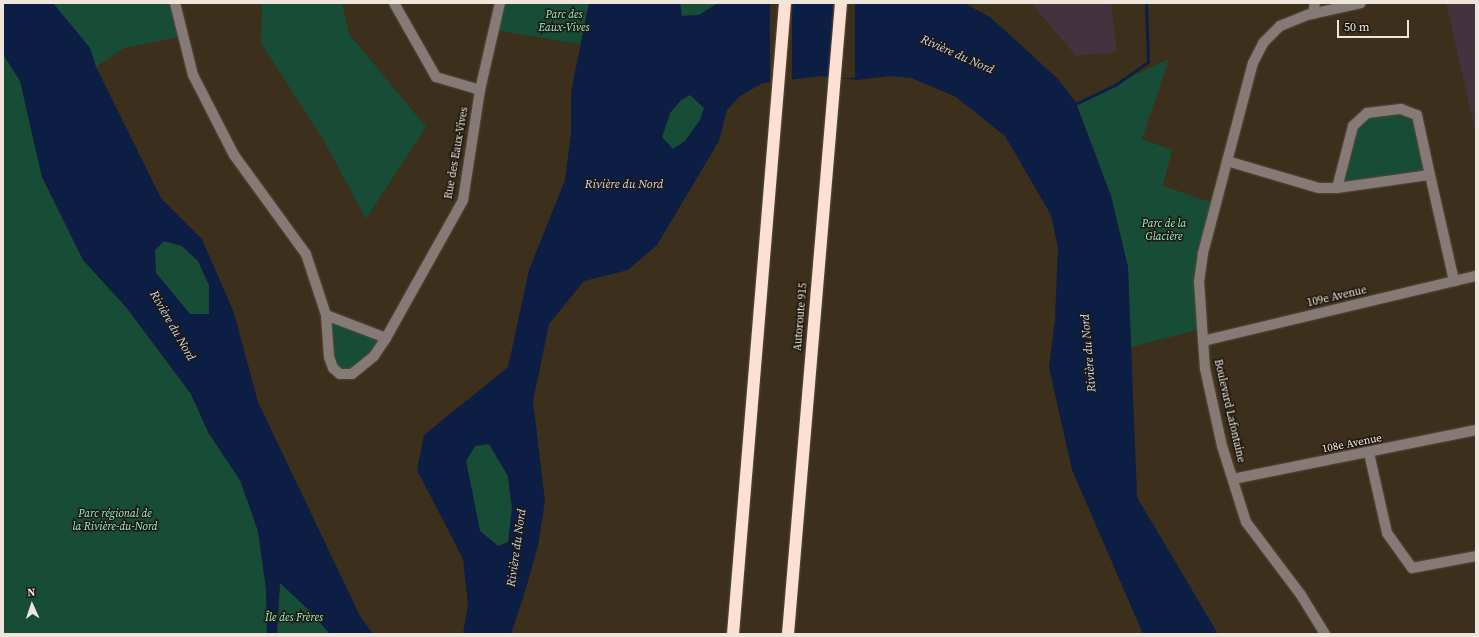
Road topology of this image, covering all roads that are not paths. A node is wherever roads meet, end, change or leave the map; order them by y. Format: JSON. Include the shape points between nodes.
{"nodes":[{"id":1,"x":175,"y":3,"type":"edge"},
{"id":2,"x":394,"y":3,"type":"edge"},
{"id":3,"x":500,"y":3,"type":"edge"},
{"id":4,"x":785,"y":3,"type":"edge"},
{"id":5,"x":841,"y":3,"type":"edge"},
{"id":6,"x":1315,"y":3,"type":"edge"},
{"id":7,"x":1361,"y":3,"type":"edge"},
{"id":8,"x":1313,"y":14,"type":"junction"},
{"id":9,"x":480,"y":90,"type":"junction"},
{"id":10,"x":1227,"y":160,"type":"junction"},
{"id":11,"x":1430,"y":175,"type":"junction"},
{"id":12,"x":1336,"y":188,"type":"junction"},
{"id":13,"x":1476,"y":276,"type":"edge"},
{"id":14,"x":1454,"y":282,"type":"junction"},
{"id":15,"x":326,"y":315,"type":"junction"},
{"id":16,"x":386,"y":338,"type":"junction"},
{"id":17,"x":1203,"y":341,"type":"junction"},
{"id":18,"x":1476,"y":430,"type":"edge"},
{"id":19,"x":1368,"y":453,"type":"junction"},
{"id":20,"x":1233,"y":479,"type":"junction"},
{"id":21,"x":1476,"y":556,"type":"edge"},
{"id":22,"x":734,"y":634,"type":"edge"},
{"id":23,"x":788,"y":634,"type":"edge"},
{"id":24,"x":1324,"y":634,"type":"edge"}],
"edges":[{"from":1,"to":15,"type":"street","name":"Rue des Eaux-Vives","via":[[192,75],[234,155],[306,254]]},
{"from":2,"to":9,"type":"street","via":[[436,77]]},
{"from":3,"to":9,"type":"street","name":"Rue des Eaux-Vives"},
{"from":4,"to":22,"type":"highway"},
{"from":5,"to":23,"type":"highway","name":"Autoroute 915"},
{"from":6,"to":8,"type":"street"},
{"from":7,"to":8,"type":"street","name":"Boulevard Lafontaine"},
{"from":8,"to":10,"type":"street","name":"Boulevard Lafontaine","via":[[1280,26],[1264,43],[1253,63]]},
{"from":9,"to":16,"type":"street","name":"Rue des Eaux-Vives","via":[[463,200]]},
{"from":10,"to":12,"type":"street","via":[[1319,188]]},
{"from":10,"to":17,"type":"street","name":"Boulevard Lafontaine","via":[[1203,253],[1199,282]]},
{"from":11,"to":12,"type":"street"},
{"from":11,"to":12,"type":"street","via":[[1416,114],[1401,109],[1367,113],[1353,126]]},
{"from":11,"to":14,"type":"street"},
{"from":13,"to":14,"type":"street","name":"109e Avenue"},
{"from":14,"to":17,"type":"street","name":"109e Avenue"},
{"from":15,"to":16,"type":"street"},
{"from":15,"to":16,"type":"street","name":"Rue des Eaux-Vives","via":[[329,357],[333,368],[340,374],[352,374],[374,356]]},
{"from":17,"to":20,"type":"street","name":"Boulevard Lafontaine","via":[[1205,369],[1222,446]]},
{"from":18,"to":19,"type":"street","name":"108e Avenue"},
{"from":19,"to":20,"type":"street","name":"108e Avenue"},
{"from":19,"to":21,"type":"street","via":[[1387,533],[1412,568]]},
{"from":20,"to":24,"type":"street","name":"Boulevard Lafontaine","via":[[1246,522],[1301,595]]}]}
